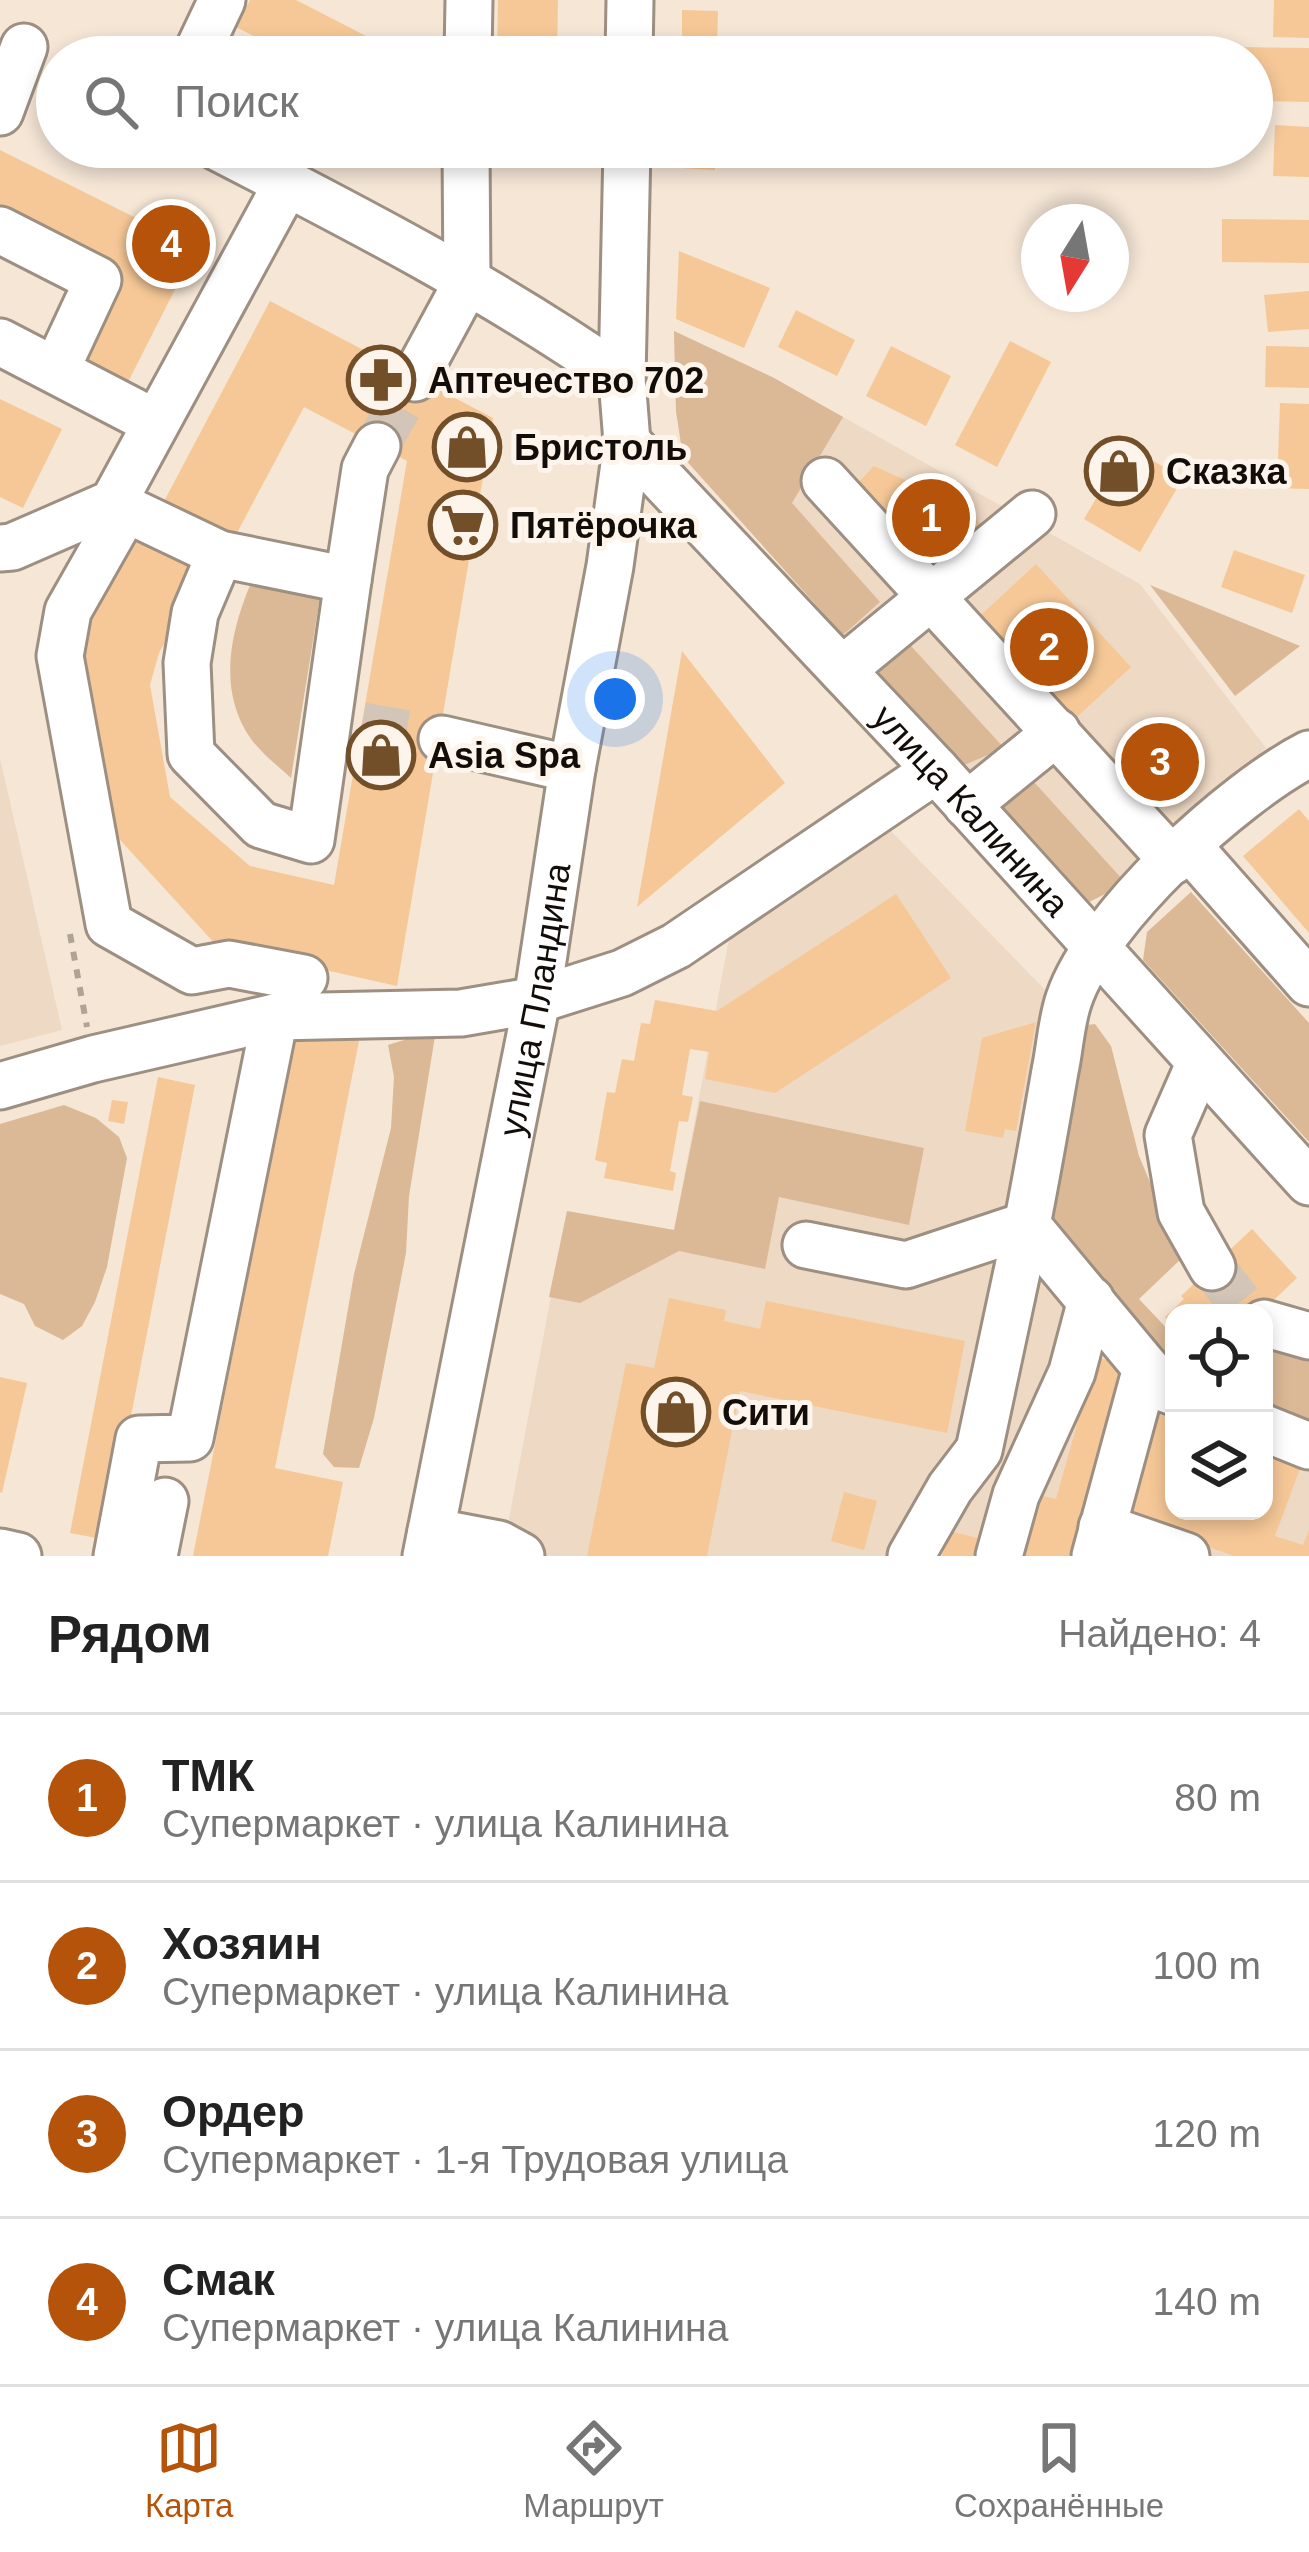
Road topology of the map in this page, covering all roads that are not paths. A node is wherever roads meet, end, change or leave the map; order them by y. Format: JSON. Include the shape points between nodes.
{"nodes":[{"id":1,"x":223,"y":0,"type":"edge"},
{"id":2,"x":469,"y":0,"type":"edge"},
{"id":3,"x":630,"y":0,"type":"edge"},
{"id":4,"x":205,"y":36,"type":"edge"},
{"id":5,"x":468,"y":36,"type":"edge"},
{"id":6,"x":629,"y":36,"type":"edge"},
{"id":7,"x":27,"y":48,"type":"edge"},
{"id":8,"x":0,"y":112,"type":"edge"},
{"id":9,"x":258,"y":168,"type":"edge"},
{"id":10,"x":466,"y":168,"type":"edge"},
{"id":11,"x":627,"y":168,"type":"edge"},
{"id":12,"x":287,"y":183,"type":"junction"},
{"id":13,"x":0,"y":230,"type":"edge"},
{"id":14,"x":467,"y":282,"type":"junction"},
{"id":15,"x":0,"y":342,"type":"edge"},
{"id":16,"x":56,"y":370,"type":"junction"},
{"id":17,"x":415,"y":378,"type":"tunnel mouth"},
{"id":18,"x":622,"y":380,"type":"junction"},
{"id":19,"x":154,"y":422,"type":"junction"},
{"id":20,"x":628,"y":442,"type":"junction"},
{"id":21,"x":377,"y":446,"type":"tunnel mouth"},
{"id":22,"x":825,"y":482,"type":"dead end"},
{"id":23,"x":119,"y":506,"type":"junction"},
{"id":24,"x":1033,"y":514,"type":"dead end"},
{"id":25,"x":0,"y":548,"type":"edge"},
{"id":26,"x":220,"y":554,"type":"junction"},
{"id":27,"x":348,"y":580,"type":"junction"},
{"id":28,"x":932,"y":598,"type":"junction"},
{"id":29,"x":842,"y":670,"type":"junction"},
{"id":30,"x":1057,"y":732,"type":"junction"},
{"id":31,"x":442,"y":740,"type":"tunnel mouth"},
{"id":32,"x":1309,"y":754,"type":"edge"},
{"id":33,"x":572,"y":769,"type":"junction"},
{"id":34,"x":936,"y":770,"type":"junction"},
{"id":35,"x":967,"y":805,"type":"junction"},
{"id":36,"x":1180,"y":854,"type":"junction"},
{"id":37,"x":1096,"y":950,"type":"junction"},
{"id":38,"x":304,"y":978,"type":"dead end"},
{"id":39,"x":1309,"y":983,"type":"edge"},
{"id":40,"x":536,"y":1000,"type":"junction"},
{"id":41,"x":274,"y":1016,"type":"junction"},
{"id":42,"x":1200,"y":1062,"type":"junction"},
{"id":43,"x":0,"y":1086,"type":"edge"},
{"id":44,"x":1309,"y":1182,"type":"edge"},
{"id":45,"x":1027,"y":1225,"type":"junction"},
{"id":46,"x":806,"y":1245,"type":"dead end"},
{"id":47,"x":1212,"y":1267,"type":"tunnel mouth"},
{"id":48,"x":1091,"y":1300,"type":"junction"},
{"id":49,"x":1273,"y":1326,"type":"edge"},
{"id":50,"x":1309,"y":1336,"type":"edge"},
{"id":51,"x":1160,"y":1380,"type":"edge"},
{"id":52,"x":1273,"y":1432,"type":"edge"},
{"id":53,"x":1309,"y":1446,"type":"edge"},
{"id":54,"x":165,"y":1501,"type":"dead end"},
{"id":55,"x":1098,"y":1542,"type":"edge"},
{"id":56,"x":428,"y":1543,"type":"edge"},
{"id":57,"x":0,"y":1552,"type":"edge"},
{"id":58,"x":18,"y":1556,"type":"edge"},
{"id":59,"x":117,"y":1556,"type":"edge"},
{"id":60,"x":154,"y":1556,"type":"edge"},
{"id":61,"x":520,"y":1556,"type":"edge"},
{"id":62,"x":910,"y":1556,"type":"edge"},
{"id":63,"x":999,"y":1556,"type":"edge"},
{"id":64,"x":1186,"y":1556,"type":"edge"}],
"edges":[{"from":1,"to":4,"type":"street"},
{"from":2,"to":5,"type":"street"},
{"from":3,"to":6,"type":"street"},
{"from":7,"to":8,"type":"street"},
{"from":9,"to":12,"type":"street"},
{"from":10,"to":14,"type":"street"},
{"from":11,"to":18,"type":"street","name":"улица Пландина"},
{"from":12,"to":14,"type":"street"},
{"from":12,"to":19,"type":"street"},
{"from":13,"to":16,"type":"street","via":[[98,280]]},
{"from":14,"to":17,"type":"street"},
{"from":14,"to":18,"type":"street"},
{"from":15,"to":16,"type":"street"},
{"from":16,"to":19,"type":"street"},
{"from":18,"to":20,"type":"street","name":"улица Пландина"},
{"from":19,"to":23,"type":"street"},
{"from":20,"to":29,"type":"street","name":"улица Калинина"},
{"from":20,"to":33,"type":"street","name":"улица Пландина"},
{"from":21,"to":27,"type":"street","via":[[365,469]]},
{"from":22,"to":28,"type":"street"},
{"from":23,"to":25,"type":"street"},
{"from":23,"to":26,"type":"street"},
{"from":23,"to":38,"type":"street","via":[[68,611],[60,656],[109,924],[192,971],[229,964]]},
{"from":24,"to":28,"type":"street"},
{"from":26,"to":27,"type":"street"},
{"from":26,"to":27,"type":"street","via":[[195,613],[187,663],[190,754],[261,825],[311,840],[345,721]]},
{"from":28,"to":29,"type":"street"},
{"from":28,"to":30,"type":"street"},
{"from":29,"to":34,"type":"street","name":"улица Калинина"},
{"from":30,"to":35,"type":"street"},
{"from":30,"to":36,"type":"street"},
{"from":31,"to":33,"type":"street"},
{"from":32,"to":36,"type":"street","via":[[1276,771]]},
{"from":33,"to":40,"type":"street","name":"улица Пландина"},
{"from":34,"to":35,"type":"street","name":"улица Калинина"},
{"from":34,"to":40,"type":"street","via":[[676,946]]},
{"from":35,"to":37,"type":"street","name":"улица Калинина"},
{"from":36,"to":37,"type":"street"},
{"from":36,"to":39,"type":"street"},
{"from":37,"to":42,"type":"street","name":"улица Калинина"},
{"from":37,"to":45,"type":"street","via":[[1069,999]]},
{"from":40,"to":41,"type":"street","via":[[461,1013]]},
{"from":40,"to":56,"type":"street","name":"улица Пландина"},
{"from":41,"to":43,"type":"street"},
{"from":41,"to":59,"type":"street","via":[[190,1438],[139,1439]]},
{"from":42,"to":44,"type":"street","name":"улица Калинина"},
{"from":42,"to":47,"type":"street","via":[[1168,1135],[1181,1212]]},
{"from":45,"to":46,"type":"street","via":[[906,1265]]},
{"from":45,"to":48,"type":"street"},
{"from":45,"to":62,"type":"street","via":[[979,1450]]},
{"from":48,"to":51,"type":"street"},
{"from":48,"to":63,"type":"street","via":[[1072,1372],[1016,1495]]},
{"from":49,"to":50,"type":"street"},
{"from":51,"to":55,"type":"street"},
{"from":52,"to":53,"type":"street"},
{"from":54,"to":60,"type":"street"},
{"from":55,"to":64,"type":"street"},
{"from":56,"to":61,"type":"street","via":[[499,1544]]},
{"from":57,"to":58,"type":"street"}]}
